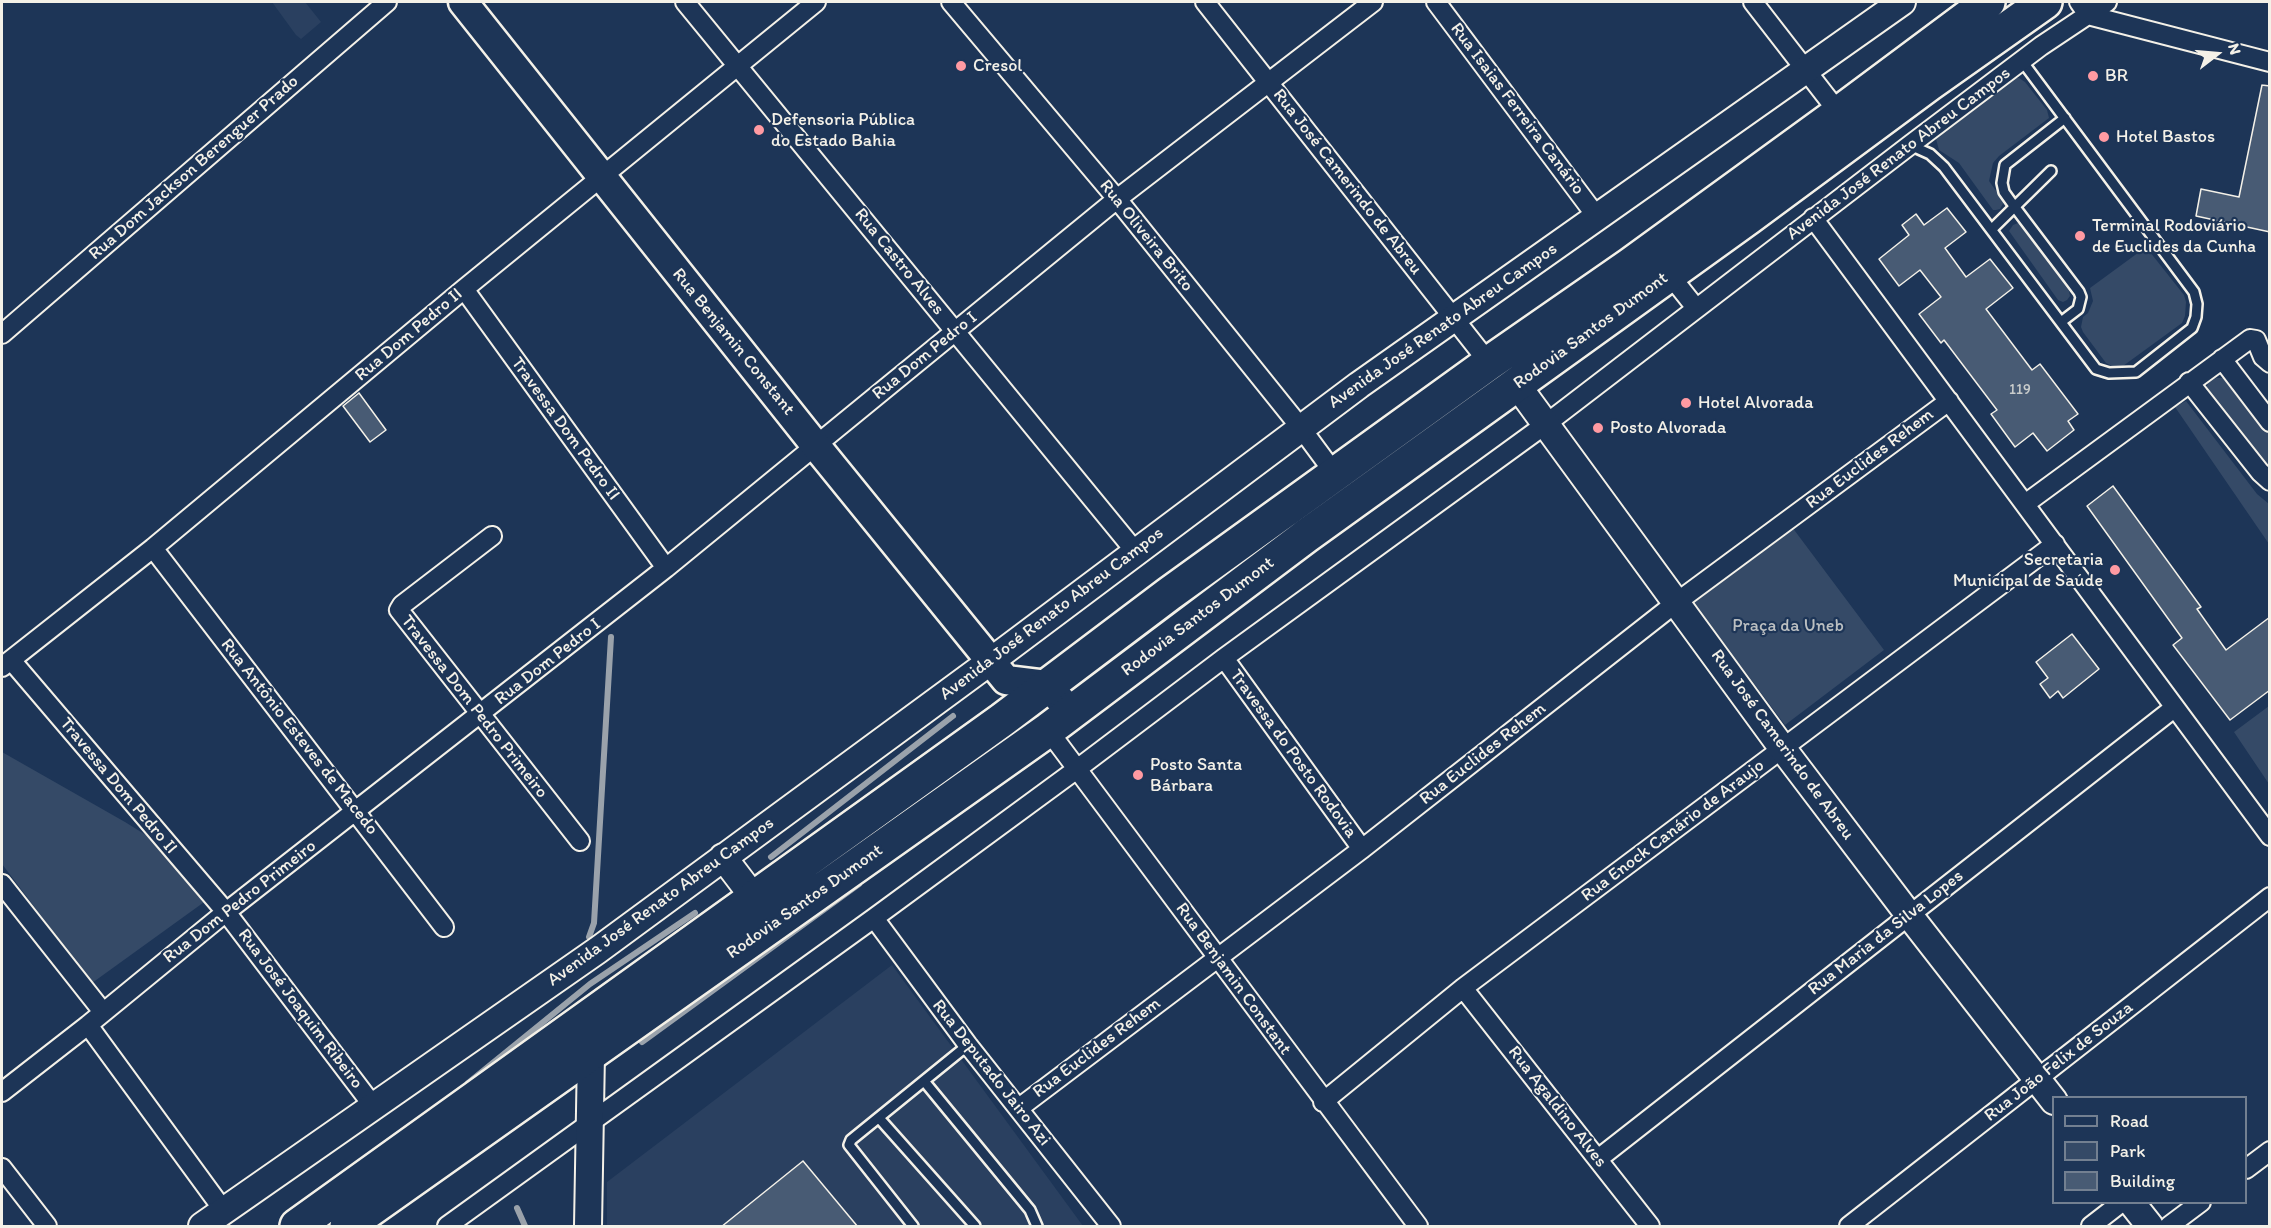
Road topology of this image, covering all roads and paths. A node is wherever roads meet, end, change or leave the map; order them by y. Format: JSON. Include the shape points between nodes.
{"nodes":[{"id":1,"x":387,"y":2,"type":"edge"},
{"id":2,"x":463,"y":2,"type":"edge"},
{"id":3,"x":685,"y":2,"type":"edge"},
{"id":4,"x":816,"y":2,"type":"edge"},
{"id":5,"x":951,"y":2,"type":"edge"},
{"id":6,"x":1205,"y":2,"type":"edge"},
{"id":7,"x":1373,"y":2,"type":"edge"},
{"id":8,"x":1436,"y":2,"type":"edge"},
{"id":9,"x":1753,"y":2,"type":"edge"},
{"id":10,"x":1902,"y":2,"type":"edge"},
{"id":11,"x":1988,"y":2,"type":"edge"},
{"id":12,"x":2106,"y":2,"type":"edge"},
{"id":13,"x":2027,"y":7,"type":"edge"},
{"id":14,"x":2084,"y":8,"type":"edge"},
{"id":15,"x":2041,"y":46,"type":"junction"},
{"id":16,"x":2022,"y":61,"type":"junction"},
{"id":17,"x":2270,"y":62,"type":"edge"},
{"id":18,"x":736,"y":64,"type":"junction"},
{"id":19,"x":1806,"y":70,"type":"junction"},
{"id":20,"x":1268,"y":84,"type":"junction"},
{"id":21,"x":1839,"y":113,"type":"junction"},
{"id":22,"x":2065,"y":118,"type":"junction"},
{"id":23,"x":1910,"y":145,"type":"junction"},
{"id":24,"x":2051,"y":171,"type":"dead end"},
{"id":25,"x":600,"y":176,"type":"junction"},
{"id":26,"x":1117,"y":200,"type":"junction"},
{"id":27,"x":2014,"y":206,"type":"junction"},
{"id":28,"x":1597,"y":217,"type":"junction"},
{"id":29,"x":1813,"y":218,"type":"junction"},
{"id":30,"x":1992,"y":229,"type":"junction"},
{"id":31,"x":1670,"y":274,"type":"junction"},
{"id":32,"x":464,"y":289,"type":"junction"},
{"id":33,"x":1696,"y":308,"type":"junction"},
{"id":34,"x":1454,"y":318,"type":"junction"},
{"id":35,"x":2061,"y":322,"type":"junction"},
{"id":36,"x":956,"y":331,"type":"junction"},
{"id":37,"x":2,"y":334,"type":"edge"},
{"id":38,"x":2222,"y":359,"type":"junction"},
{"id":39,"x":1489,"y":363,"type":"junction"},
{"id":40,"x":2270,"y":363,"type":"edge"},
{"id":41,"x":2189,"y":382,"type":"junction"},
{"id":42,"x":1516,"y":385,"type":"junction"},
{"id":43,"x":1949,"y":401,"type":"junction"},
{"id":44,"x":2270,"y":422,"type":"edge"},
{"id":45,"x":1546,"y":424,"type":"junction"},
{"id":46,"x":1301,"y":428,"type":"junction"},
{"id":47,"x":816,"y":446,"type":"junction"},
{"id":48,"x":1335,"y":474,"type":"junction"},
{"id":49,"x":2270,"y":481,"type":"edge"},
{"id":50,"x":2025,"y":504,"type":"junction"},
{"id":51,"x":492,"y":536,"type":"dead end"},
{"id":52,"x":2055,"y":544,"type":"junction"},
{"id":53,"x":153,"y":548,"type":"junction"},
{"id":54,"x":1135,"y":551,"type":"junction"},
{"id":55,"x":666,"y":568,"type":"junction"},
{"id":56,"x":1677,"y":602,"type":"junction"},
{"id":57,"x":1224,"y":658,"type":"junction"},
{"id":58,"x":6,"y":663,"type":"edge"},
{"id":59,"x":999,"y":671,"type":"junction"},
{"id":60,"x":1047,"y":685,"type":"junction"},
{"id":61,"x":2174,"y":708,"type":"junction"},
{"id":62,"x":480,"y":715,"type":"junction"},
{"id":63,"x":1002,"y":720,"type":"junction"},
{"id":64,"x":1047,"y":730,"type":"junction"},
{"id":65,"x":1784,"y":749,"type":"junction"},
{"id":66,"x":1077,"y":769,"type":"junction"},
{"id":67,"x":356,"y":810,"type":"junction"},
{"id":68,"x":2270,"y":836,"type":"edge"},
{"id":69,"x":580,"y":841,"type":"dead end"},
{"id":70,"x":1362,"y":849,"type":"junction"},
{"id":71,"x":723,"y":857,"type":"junction"},
{"id":72,"x":2,"y":884,"type":"edge"},
{"id":73,"x":2270,"y":897,"type":"edge"},
{"id":74,"x":754,"y":899,"type":"junction"},
{"id":75,"x":226,"y":912,"type":"junction"},
{"id":76,"x":1909,"y":915,"type":"junction"},
{"id":77,"x":874,"y":918,"type":"junction"},
{"id":78,"x":444,"y":927,"type":"dead end"},
{"id":79,"x":1217,"y":957,"type":"junction"},
{"id":80,"x":1463,"y":988,"type":"junction"},
{"id":81,"x":103,"y":1012,"type":"junction"},
{"id":82,"x":88,"y":1025,"type":"junction"},
{"id":83,"x":968,"y":1045,"type":"junction"},
{"id":84,"x":591,"y":1053,"type":"junction"},
{"id":85,"x":2037,"y":1079,"type":"junction"},
{"id":86,"x":924,"y":1081,"type":"junction"},
{"id":87,"x":2,"y":1092,"type":"edge"},
{"id":88,"x":2052,"y":1098,"type":"edge"},
{"id":89,"x":1323,"y":1102,"type":"junction"},
{"id":90,"x":374,"y":1107,"type":"junction"},
{"id":91,"x":1018,"y":1108,"type":"junction"},
{"id":92,"x":879,"y":1118,"type":"junction"},
{"id":93,"x":589,"y":1123,"type":"junction"},
{"id":94,"x":2270,"y":1151,"type":"edge"},
{"id":95,"x":1598,"y":1159,"type":"junction"},
{"id":96,"x":2,"y":1168,"type":"edge"},
{"id":97,"x":2247,"y":1168,"type":"edge"},
{"id":98,"x":2121,"y":1204,"type":"edge"},
{"id":99,"x":2132,"y":1204,"type":"edge"},
{"id":100,"x":2200,"y":1204,"type":"edge"},
{"id":101,"x":224,"y":1211,"type":"junction"},
{"id":102,"x":47,"y":1227,"type":"edge"},
{"id":103,"x":201,"y":1227,"type":"edge"},
{"id":104,"x":297,"y":1227,"type":"edge"},
{"id":105,"x":347,"y":1227,"type":"edge"},
{"id":106,"x":447,"y":1227,"type":"edge"},
{"id":107,"x":588,"y":1227,"type":"edge"},
{"id":108,"x":913,"y":1227,"type":"edge"},
{"id":109,"x":975,"y":1227,"type":"edge"},
{"id":110,"x":1037,"y":1227,"type":"edge"},
{"id":111,"x":1111,"y":1227,"type":"edge"},
{"id":112,"x":1418,"y":1227,"type":"edge"},
{"id":113,"x":1650,"y":1227,"type":"edge"},
{"id":114,"x":1849,"y":1227,"type":"edge"},
{"id":115,"x":2091,"y":1227,"type":"edge"},
{"id":116,"x":2150,"y":1227,"type":"edge"},
{"id":117,"x":2169,"y":1227,"type":"edge"}],
"edges":[{"from":1,"to":37,"type":"street","name":"Rua Dom Jackson Berenguer Prado"},
{"from":2,"to":25,"type":"main road","name":"Rua Benjamin Constant"},
{"from":3,"to":18,"type":"street","name":"Rua Castro Alves"},
{"from":4,"to":18,"type":"street","name":"Rua Dom Pedro II"},
{"from":5,"to":26,"type":"street","name":"Rua Oliveira Brito"},
{"from":6,"to":20,"type":"street","name":"Rua José Camerindo de Abreu"},
{"from":7,"to":20,"type":"street","name":"Rua Dom Pedro I"},
{"from":8,"to":28,"type":"street","name":"Rua Isaias Ferreira Canário"},
{"from":9,"to":19,"type":"street"},
{"from":10,"to":19,"type":"main road","name":"Avenida José Renato Abreu Campos"},
{"from":11,"to":21,"type":"highway","name":"Rodovia Santos Dumont"},
{"from":12,"to":14,"type":"street","name":"Avenida José Renato Abreu Campos"},
{"from":13,"to":15,"type":"street"},
{"from":13,"to":31,"type":"highway","name":"Rodovia Santos Dumont"},
{"from":14,"to":15,"type":"street","name":"Avenida José Renato Abreu Campos"},
{"from":14,"to":17,"type":"street"},
{"from":15,"to":16,"type":"street","name":"Avenida José Renato Abreu Campos"},
{"from":16,"to":22,"type":"lane"},
{"from":16,"to":23,"type":"street","name":"Avenida José Renato Abreu Campos"},
{"from":18,"to":25,"type":"street","name":"Rua Dom Pedro II"},
{"from":18,"to":36,"type":"street","name":"Rua Castro Alves"},
{"from":19,"to":21,"type":"street"},
{"from":19,"to":28,"type":"main road","name":"Avenida José Renato Abreu Campos"},
{"from":20,"to":26,"type":"street","name":"Rua Dom Pedro I"},
{"from":20,"to":34,"type":"street","name":"Rua José Camerindo de Abreu"},
{"from":21,"to":39,"type":"highway","name":"Rodovia Santos Dumont"},
{"from":22,"to":27,"type":"lane","via":[[2005,165],[2002,183]]},
{"from":22,"to":35,"type":"lane","via":[[2194,292],[2197,304],[2192,328],[2136,372],[2123,374],[2097,369]]},
{"from":23,"to":29,"type":"street","name":"Avenida José Renato Abreu Campos"},
{"from":23,"to":30,"type":"lane","via":[[1944,166]]},
{"from":24,"to":27,"type":"lane"},
{"from":25,"to":32,"type":"street","name":"Rua Dom Pedro II"},
{"from":25,"to":47,"type":"main road","name":"Rua Benjamin Constant"},
{"from":26,"to":36,"type":"street","name":"Rua Dom Pedro I"},
{"from":26,"to":46,"type":"street","name":"Rua Oliveira Brito"},
{"from":27,"to":30,"type":"lane"},
{"from":27,"to":35,"type":"lane","via":[[2079,292],[2078,309]]},
{"from":28,"to":34,"type":"main road","name":"Avenida José Renato Abreu Campos"},
{"from":29,"to":33,"type":"street","name":"Avenida José Renato Abreu Campos"},
{"from":29,"to":43,"type":"street"},
{"from":30,"to":35,"type":"lane"},
{"from":31,"to":33,"type":"street"},
{"from":31,"to":42,"type":"highway","name":"Rodovia Santos Dumont"},
{"from":32,"to":53,"type":"street","name":"Rua Dom Pedro II"},
{"from":32,"to":55,"type":"street","name":"Travessa Dom Pedro II"},
{"from":33,"to":45,"type":"street","name":"Avenida José Renato Abreu Campos"},
{"from":34,"to":39,"type":"street","name":"Rua José Camerindo de Abreu"},
{"from":34,"to":46,"type":"main road","name":"Avenida José Renato Abreu Campos"},
{"from":36,"to":47,"type":"street","name":"Rua Dom Pedro I"},
{"from":36,"to":54,"type":"street","name":"Rua Castro Alves"},
{"from":38,"to":40,"type":"street","via":[[2250,339],[2256,340]]},
{"from":38,"to":41,"type":"street"},
{"from":38,"to":44,"type":"street"},
{"from":39,"to":48,"type":"highway","name":"Rodovia Santos Dumont"},
{"from":41,"to":49,"type":"street"},
{"from":41,"to":50,"type":"street"},
{"from":42,"to":45,"type":"main road","name":"Rua José Camerindo de Abreu"},
{"from":42,"to":64,"type":"highway","name":"Rodovia Santos Dumont"},
{"from":43,"to":50,"type":"street"},
{"from":43,"to":56,"type":"street","name":"Rua Euclides Rehem"},
{"from":45,"to":56,"type":"main road","name":"Rua José Camerindo de Abreu"},
{"from":45,"to":57,"type":"street","name":"Avenida José Renato Abreu Campos"},
{"from":46,"to":48,"type":"street","name":"Rua Oliveira Brito"},
{"from":46,"to":54,"type":"main road","name":"Avenida José Renato Abreu Campos"},
{"from":47,"to":55,"type":"street","name":"Rua Dom Pedro I"},
{"from":47,"to":59,"type":"main road","name":"Rua Benjamin Constant"},
{"from":48,"to":60,"type":"highway","name":"Rodovia Santos Dumont"},
{"from":50,"to":52,"type":"street"},
{"from":51,"to":62,"type":"street","name":"Travessa Dom Pedro Primeiro","via":[[399,610]]},
{"from":52,"to":61,"type":"street"},
{"from":52,"to":65,"type":"street","name":"Rua Enock Canário de Araujo"},
{"from":53,"to":58,"type":"street","name":"Rua Dom Pedro II"},
{"from":53,"to":67,"type":"street","name":"Rua Antônio Esteves de Macedo"},
{"from":54,"to":59,"type":"main road","name":"Avenida José Renato Abreu Campos"},
{"from":55,"to":62,"type":"street","name":"Rua Dom Pedro I"},
{"from":56,"to":65,"type":"main road","name":"Rua José Camerindo de Abreu"},
{"from":56,"to":70,"type":"street","name":"Rua Euclides Rehem"},
{"from":57,"to":66,"type":"street","name":"Avenida José Renato Abreu Campos"},
{"from":57,"to":70,"type":"street","name":"Travessa do Posto Rodovia"},
{"from":58,"to":75,"type":"street","name":"Travessa Dom Pedro II"},
{"from":59,"to":60,"type":"main road"},
{"from":59,"to":63,"type":"main road"},
{"from":59,"to":71,"type":"main road","name":"Avenida José Renato Abreu Campos"},
{"from":60,"to":63,"type":"highway","name":"Rodovia Santos Dumont"},
{"from":60,"to":64,"type":"main road","name":"Rua Benjamin Constant"},
{"from":61,"to":68,"type":"street"},
{"from":61,"to":76,"type":"street","name":"Rua Maria da Silva Lopes"},
{"from":62,"to":67,"type":"street","name":"Rua Dom Pedro Primeiro"},
{"from":62,"to":69,"type":"street","name":"Travessa Dom Pedro Primeiro"},
{"from":63,"to":64,"type":"main road","name":"Rua Benjamin Constant"},
{"from":63,"to":74,"type":"highway","name":"Rodovia Santos Dumont"},
{"from":64,"to":66,"type":"street","name":"Rua Benjamin Constant"},
{"from":64,"to":84,"type":"highway","name":"Rodovia Santos Dumont"},
{"from":65,"to":76,"type":"main road","name":"Rua José Camerindo de Abreu"},
{"from":65,"to":80,"type":"street","name":"Rua Enock Canário de Araujo"},
{"from":66,"to":77,"type":"street","name":"Avenida José Renato Abreu Campos"},
{"from":66,"to":79,"type":"street","name":"Rua Benjamin Constant"},
{"from":67,"to":75,"type":"street","name":"Rua Dom Pedro Primeiro"},
{"from":67,"to":78,"type":"street","name":"Rua Antônio Esteves de Macedo"},
{"from":70,"to":79,"type":"street","name":"Rua Euclides Rehem"},
{"from":71,"to":74,"type":"main road"},
{"from":71,"to":90,"type":"main road","name":"Avenida José Renato Abreu Campos"},
{"from":72,"to":81,"type":"street"},
{"from":73,"to":85,"type":"street","name":"Rua João Felix de Souza"},
{"from":74,"to":104,"type":"highway","name":"Rodovia Santos Dumont"},
{"from":75,"to":81,"type":"street","name":"Rua Dom Pedro Primeiro"},
{"from":75,"to":90,"type":"street","name":"Rua José Joaquim Ribeiro"},
{"from":76,"to":85,"type":"main road","name":"Rua José Camerindo de Abreu"},
{"from":76,"to":95,"type":"street","name":"Rua Maria da Silva Lopes"},
{"from":77,"to":83,"type":"street","name":"Rua Deputado Jairo Azi"},
{"from":77,"to":93,"type":"street","name":"Avenida José Renato Abreu Campos"},
{"from":79,"to":89,"type":"street","name":"Rua Benjamin Constant"},
{"from":79,"to":91,"type":"street","name":"Rua Euclides Rehem"},
{"from":80,"to":89,"type":"street","name":"Rua Enock Canário de Araujo"},
{"from":80,"to":95,"type":"street","name":"Rua Agaldino Alves"},
{"from":81,"to":82,"type":"street","name":"Rua Dom Pedro Primeiro"},
{"from":82,"to":87,"type":"street","name":"Rua Dom Pedro Primeiro"},
{"from":82,"to":101,"type":"street"},
{"from":83,"to":86,"type":"lane"},
{"from":83,"to":91,"type":"street","name":"Rua Deputado Jairo Azi"},
{"from":84,"to":93,"type":"main road"},
{"from":84,"to":105,"type":"highway","name":"Rodovia Santos Dumont"},
{"from":85,"to":88,"type":"main road","name":"Rua José Camerindo de Abreu"},
{"from":85,"to":114,"type":"street","name":"Rua João Felix de Souza"},
{"from":86,"to":92,"type":"lane"},
{"from":86,"to":110,"type":"lane","via":[[1030,1210]]},
{"from":89,"to":112,"type":"street","name":"Rua Benjamin Constant"},
{"from":90,"to":101,"type":"main road","name":"Avenida José Renato Abreu Campos"},
{"from":91,"to":111,"type":"street","name":"Rua Deputado Jairo Azi"},
{"from":92,"to":108,"type":"lane","via":[[851,1140],[849,1148]]},
{"from":92,"to":109,"type":"lane"},
{"from":93,"to":106,"type":"street","name":"Avenida José Renato Abreu Campos"},
{"from":93,"to":107,"type":"main road"},
{"from":94,"to":97,"type":"street"},
{"from":95,"to":113,"type":"street","name":"Rua Agaldino Alves"},
{"from":96,"to":102,"type":"street"},
{"from":98,"to":115,"type":"street"},
{"from":99,"to":116,"type":"main road"},
{"from":100,"to":117,"type":"street"},
{"from":101,"to":103,"type":"main road","name":"Avenida José Renato Abreu Campos"}]}
